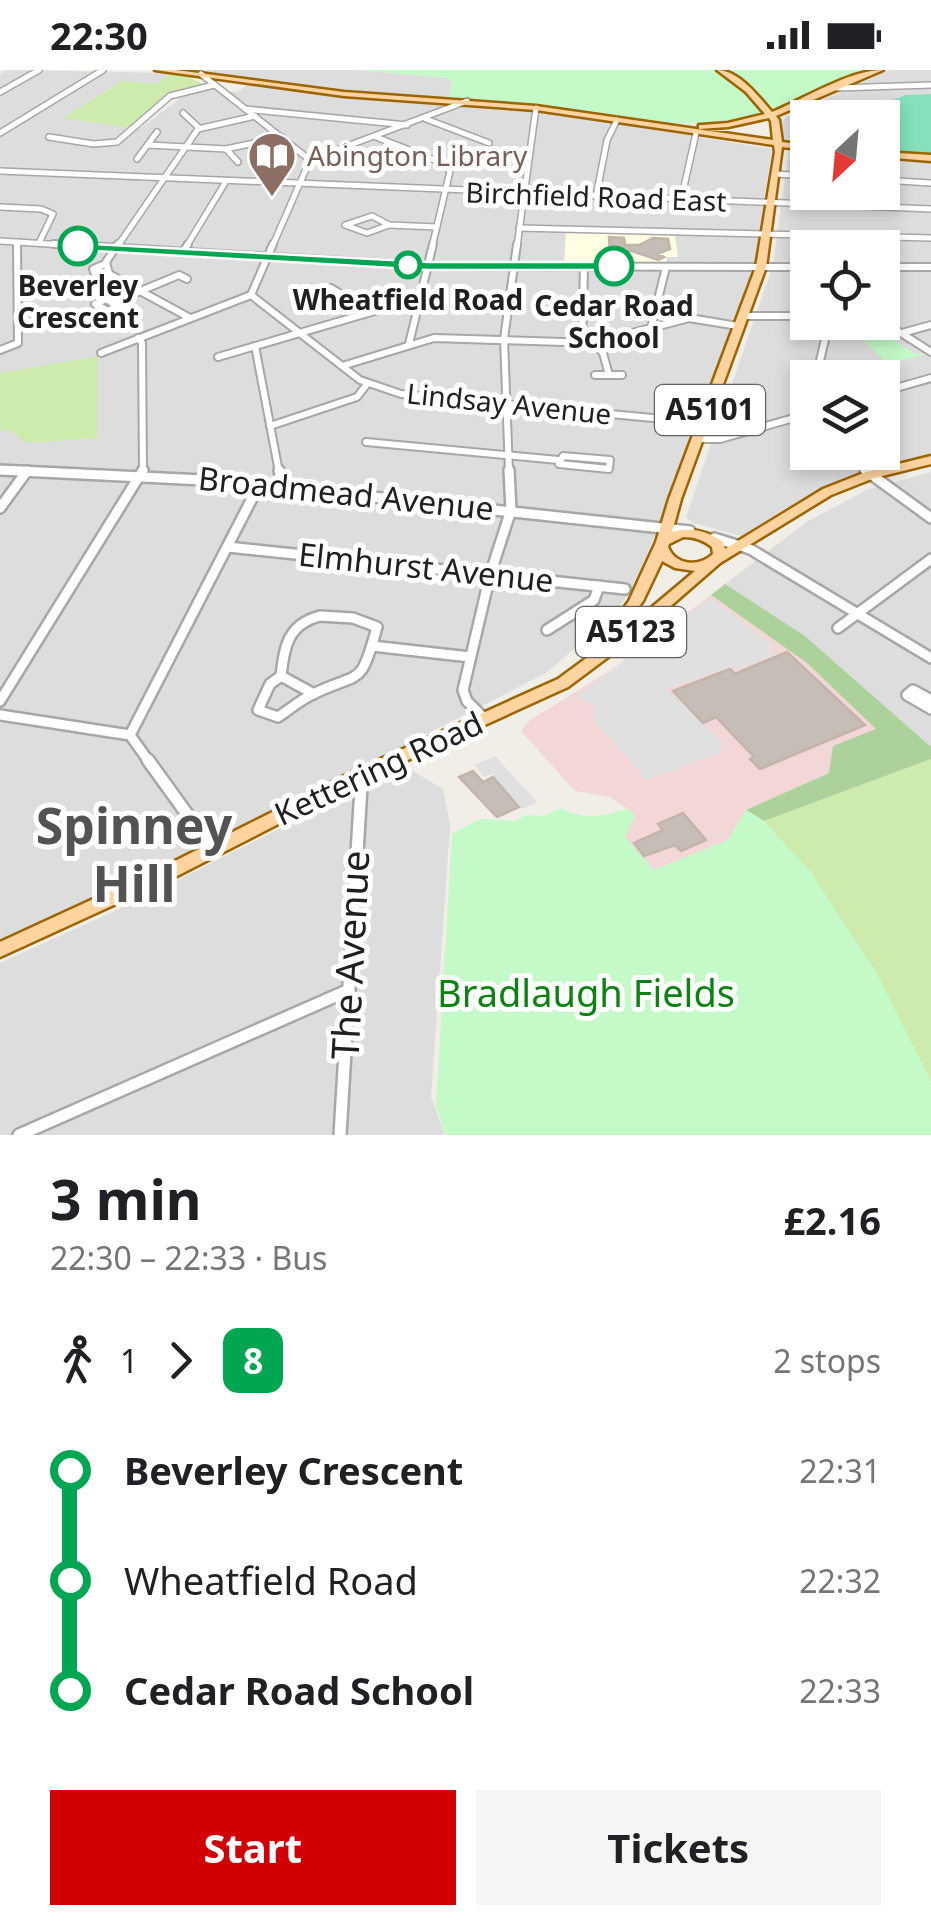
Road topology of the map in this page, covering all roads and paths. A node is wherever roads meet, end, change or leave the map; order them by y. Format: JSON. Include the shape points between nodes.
{"nodes":[{"id":1,"x":39,"y":70,"type":"edge"},
{"id":2,"x":103,"y":70,"type":"edge"},
{"id":3,"x":159,"y":70,"type":"edge"},
{"id":4,"x":721,"y":70,"type":"edge"},
{"id":5,"x":879,"y":70,"type":"edge"},
{"id":6,"x":201,"y":74,"type":"junction"},
{"id":7,"x":931,"y":85,"type":"edge"},
{"id":8,"x":214,"y":86,"type":"junction"},
{"id":9,"x":837,"y":88,"type":"junction"},
{"id":10,"x":0,"y":92,"type":"edge"},
{"id":11,"x":468,"y":101,"type":"junction"},
{"id":12,"x":762,"y":104,"type":"junction"},
{"id":13,"x":536,"y":108,"type":"junction"},
{"id":14,"x":246,"y":109,"type":"junction"},
{"id":15,"x":789,"y":110,"type":"junction"},
{"id":16,"x":182,"y":113,"type":"dead end"},
{"id":17,"x":254,"y":116,"type":"junction"},
{"id":18,"x":426,"y":119,"type":"junction"},
{"id":19,"x":617,"y":120,"type":"junction"},
{"id":20,"x":760,"y":120,"type":"junction"},
{"id":21,"x":636,"y":123,"type":"junction"},
{"id":22,"x":747,"y":124,"type":"junction"},
{"id":23,"x":410,"y":125,"type":"junction"},
{"id":24,"x":733,"y":126,"type":"junction"},
{"id":25,"x":199,"y":128,"type":"junction"},
{"id":26,"x":158,"y":132,"type":"dead end"},
{"id":27,"x":0,"y":133,"type":"edge"},
{"id":28,"x":696,"y":133,"type":"junction"},
{"id":29,"x":777,"y":135,"type":"junction"},
{"id":30,"x":48,"y":137,"type":"dead end"},
{"id":31,"x":282,"y":137,"type":"junction"},
{"id":32,"x":376,"y":137,"type":"junction"},
{"id":33,"x":738,"y":140,"type":"junction"},
{"id":34,"x":752,"y":142,"type":"junction"},
{"id":35,"x":790,"y":142,"type":"edge"},
{"id":36,"x":488,"y":144,"type":"dead end"},
{"id":37,"x":148,"y":145,"type":"junction"},
{"id":38,"x":185,"y":147,"type":"junction"},
{"id":39,"x":226,"y":149,"type":"junction"},
{"id":40,"x":417,"y":153,"type":"junction"},
{"id":41,"x":900,"y":156,"type":"edge"},
{"id":42,"x":138,"y":159,"type":"dead end"},
{"id":43,"x":310,"y":160,"type":"junction"},
{"id":44,"x":931,"y":160,"type":"edge"},
{"id":45,"x":238,"y":162,"type":"dead end"},
{"id":46,"x":377,"y":168,"type":"dead end"},
{"id":47,"x":0,"y":171,"type":"edge"},
{"id":48,"x":776,"y":174,"type":"junction"},
{"id":49,"x":790,"y":175,"type":"edge"},
{"id":50,"x":162,"y":180,"type":"junction"},
{"id":51,"x":900,"y":181,"type":"edge"},
{"id":52,"x":931,"y":182,"type":"edge"},
{"id":53,"x":225,"y":183,"type":"junction"},
{"id":54,"x":300,"y":186,"type":"junction"},
{"id":55,"x":446,"y":191,"type":"junction"},
{"id":56,"x":523,"y":194,"type":"junction"},
{"id":57,"x":596,"y":197,"type":"junction"},
{"id":58,"x":680,"y":200,"type":"junction"},
{"id":59,"x":772,"y":203,"type":"junction"},
{"id":60,"x":0,"y":207,"type":"edge"},
{"id":61,"x":931,"y":209,"type":"edge"},
{"id":62,"x":389,"y":225,"type":"junction"},
{"id":63,"x":438,"y":227,"type":"junction"},
{"id":64,"x":519,"y":228,"type":"junction"},
{"id":65,"x":767,"y":234,"type":"junction"},
{"id":66,"x":931,"y":238,"type":"edge"},
{"id":67,"x":0,"y":241,"type":"edge"},
{"id":68,"x":16,"y":242,"type":"junction"},
{"id":69,"x":39,"y":243,"type":"junction"},
{"id":70,"x":116,"y":248,"type":"junction"},
{"id":71,"x":182,"y":252,"type":"junction"},
{"id":72,"x":267,"y":257,"type":"junction"},
{"id":73,"x":514,"y":265,"type":"junction"},
{"id":74,"x":428,"y":266,"type":"junction"},
{"id":75,"x":584,"y":266,"type":"junction"},
{"id":76,"x":666,"y":266,"type":"junction"},
{"id":77,"x":761,"y":267,"type":"junction"},
{"id":78,"x":790,"y":267,"type":"edge"},
{"id":79,"x":900,"y":267,"type":"edge"},
{"id":80,"x":931,"y":267,"type":"edge"},
{"id":81,"x":169,"y":280,"type":"dead end"},
{"id":82,"x":330,"y":288,"type":"dead end"},
{"id":83,"x":140,"y":291,"type":"junction"},
{"id":84,"x":420,"y":293,"type":"junction"},
{"id":85,"x":251,"y":295,"type":"junction"},
{"id":86,"x":114,"y":302,"type":"dead end"},
{"id":87,"x":395,"y":305,"type":"junction"},
{"id":88,"x":370,"y":312,"type":"junction"},
{"id":89,"x":418,"y":312,"type":"junction"},
{"id":90,"x":655,"y":313,"type":"junction"},
{"id":91,"x":790,"y":317,"type":"edge"},
{"id":92,"x":190,"y":318,"type":"junction"},
{"id":93,"x":689,"y":318,"type":"junction"},
{"id":94,"x":741,"y":321,"type":"junction"},
{"id":95,"x":931,"y":325,"type":"edge"},
{"id":96,"x":651,"y":328,"type":"junction"},
{"id":97,"x":299,"y":333,"type":"junction"},
{"id":98,"x":902,"y":333,"type":"joint"},
{"id":99,"x":138,"y":338,"type":"junction"},
{"id":100,"x":504,"y":340,"type":"junction"},
{"id":101,"x":582,"y":343,"type":"junction"},
{"id":102,"x":594,"y":343,"type":"junction"},
{"id":103,"x":410,"y":344,"type":"junction"},
{"id":104,"x":255,"y":346,"type":"junction"},
{"id":105,"x":0,"y":350,"type":"edge"},
{"id":106,"x":931,"y":352,"type":"edge"},
{"id":107,"x":101,"y":353,"type":"dead end"},
{"id":108,"x":218,"y":356,"type":"dead end"},
{"id":109,"x":342,"y":366,"type":"junction"},
{"id":110,"x":595,"y":375,"type":"dead end"},
{"id":111,"x":609,"y":375,"type":"junction"},
{"id":112,"x":622,"y":376,"type":"dead end"},
{"id":113,"x":931,"y":378,"type":"edge"},
{"id":114,"x":367,"y":384,"type":"junction"},
{"id":115,"x":900,"y":387,"type":"edge"},
{"id":116,"x":506,"y":404,"type":"junction"},
{"id":117,"x":790,"y":419,"type":"edge"},
{"id":118,"x":705,"y":423,"type":"junction"},
{"id":119,"x":270,"y":426,"type":"junction"},
{"id":120,"x":700,"y":439,"type":"junction"},
{"id":121,"x":366,"y":442,"type":"dead end"},
{"id":122,"x":509,"y":455,"type":"junction"},
{"id":123,"x":558,"y":460,"type":"junction"},
{"id":124,"x":931,"y":460,"type":"edge"},
{"id":125,"x":0,"y":470,"type":"edge"},
{"id":126,"x":28,"y":470,"type":"junction"},
{"id":127,"x":864,"y":470,"type":"edge"},
{"id":128,"x":143,"y":475,"type":"junction"},
{"id":129,"x":870,"y":475,"type":"junction"},
{"id":130,"x":260,"y":485,"type":"junction"},
{"id":131,"x":282,"y":487,"type":"junction"},
{"id":132,"x":679,"y":493,"type":"junction"},
{"id":133,"x":0,"y":508,"type":"edge"},
{"id":134,"x":511,"y":510,"type":"junction"},
{"id":135,"x":931,"y":518,"type":"edge"},
{"id":136,"x":667,"y":526,"type":"junction"},
{"id":137,"x":762,"y":533,"type":"junction"},
{"id":138,"x":702,"y":535,"type":"junction"},
{"id":139,"x":662,"y":545,"type":"junction"},
{"id":140,"x":228,"y":546,"type":"junction"},
{"id":141,"x":743,"y":546,"type":"junction"},
{"id":142,"x":719,"y":559,"type":"junction"},
{"id":143,"x":763,"y":559,"type":"junction"},
{"id":144,"x":931,"y":559,"type":"edge"},
{"id":145,"x":490,"y":574,"type":"junction"},
{"id":146,"x":598,"y":586,"type":"junction"},
{"id":147,"x":624,"y":589,"type":"dead end"},
{"id":148,"x":683,"y":589,"type":"junction"},
{"id":149,"x":643,"y":592,"type":"junction"},
{"id":150,"x":856,"y":614,"type":"junction"},
{"id":151,"x":838,"y":628,"type":"dead end"},
{"id":152,"x":547,"y":630,"type":"dead end"},
{"id":153,"x":372,"y":646,"type":"junction"},
{"id":154,"x":470,"y":657,"type":"junction"},
{"id":155,"x":931,"y":658,"type":"edge"},
{"id":156,"x":281,"y":676,"type":"junction"},
{"id":157,"x":542,"y":692,"type":"junction"},
{"id":158,"x":314,"y":694,"type":"junction"},
{"id":159,"x":0,"y":701,"type":"edge"},
{"id":160,"x":0,"y":716,"type":"edge"},
{"id":161,"x":485,"y":719,"type":"junction"},
{"id":162,"x":130,"y":735,"type":"junction"},
{"id":163,"x":358,"y":776,"type":"junction"},
{"id":164,"x":214,"y":850,"type":"junction"},
{"id":165,"x":0,"y":950,"type":"edge"},
{"id":166,"x":349,"y":990,"type":"junction"},
{"id":167,"x":19,"y":1135,"type":"edge"},
{"id":168,"x":340,"y":1135,"type":"edge"}],
"edges":[{"from":1,"to":10,"type":"street"},
{"from":2,"to":27,"type":"street"},
{"from":3,"to":6,"type":"main road"},
{"from":4,"to":12,"type":"main road"},
{"from":5,"to":9,"type":"main road"},
{"from":6,"to":8,"type":"street"},
{"from":6,"to":11,"type":"main road","via":[[344,94]]},
{"from":7,"to":9,"type":"street"},
{"from":8,"to":14,"type":"street"},
{"from":8,"to":30,"type":"street","via":[[170,96],[114,142]]},
{"from":9,"to":15,"type":"main road"},
{"from":11,"to":13,"type":"main road"},
{"from":11,"to":18,"type":"street"},
{"from":12,"to":15,"type":"main road"},
{"from":12,"to":20,"type":"main road"},
{"from":12,"to":29,"type":"main road"},
{"from":13,"to":19,"type":"main road"},
{"from":13,"to":56,"type":"street"},
{"from":14,"to":17,"type":"street"},
{"from":14,"to":23,"type":"street"},
{"from":15,"to":29,"type":"main road"},
{"from":16,"to":25,"type":"street"},
{"from":17,"to":25,"type":"street"},
{"from":17,"to":31,"type":"street"},
{"from":18,"to":23,"type":"street"},
{"from":18,"to":36,"type":"street"},
{"from":19,"to":21,"type":"main road"},
{"from":19,"to":57,"type":"street"},
{"from":20,"to":22,"type":"main road"},
{"from":20,"to":29,"type":"main road"},
{"from":21,"to":24,"type":"main road"},
{"from":21,"to":28,"type":"main road"},
{"from":22,"to":24,"type":"main road"},
{"from":22,"to":29,"type":"main road"},
{"from":23,"to":32,"type":"street"},
{"from":24,"to":33,"type":"main road","via":[[725,134]]},
{"from":25,"to":38,"type":"street"},
{"from":26,"to":37,"type":"street"},
{"from":28,"to":33,"type":"main road"},
{"from":28,"to":58,"type":"street"},
{"from":29,"to":34,"type":"main road"},
{"from":29,"to":34,"type":"main road","via":[[766,144]]},
{"from":29,"to":35,"type":"main road"},
{"from":29,"to":48,"type":"main road","number":"A5101"},
{"from":31,"to":39,"type":"street"},
{"from":31,"to":43,"type":"street"},
{"from":32,"to":40,"type":"street"},
{"from":32,"to":43,"type":"street"},
{"from":33,"to":34,"type":"main road"},
{"from":37,"to":38,"type":"street"},
{"from":37,"to":42,"type":"street"},
{"from":38,"to":39,"type":"street"},
{"from":38,"to":50,"type":"street"},
{"from":39,"to":45,"type":"street"},
{"from":40,"to":46,"type":"street"},
{"from":40,"to":55,"type":"street","via":[[450,170]]},
{"from":41,"to":44,"type":"main road"},
{"from":43,"to":54,"type":"street"},
{"from":47,"to":50,"type":"street","name":"Birchfield Road East"},
{"from":48,"to":49,"type":"street"},
{"from":48,"to":59,"type":"main road","number":"A5101"},
{"from":50,"to":53,"type":"street","name":"Birchfield Road East"},
{"from":50,"to":70,"type":"street"},
{"from":51,"to":52,"type":"street"},
{"from":53,"to":54,"type":"street","name":"Birchfield Road East"},
{"from":53,"to":71,"type":"street"},
{"from":54,"to":55,"type":"street","name":"Birchfield Road East"},
{"from":54,"to":72,"type":"street"},
{"from":55,"to":56,"type":"street","name":"Birchfield Road East"},
{"from":55,"to":63,"type":"street"},
{"from":56,"to":57,"type":"street","name":"Birchfield Road East"},
{"from":56,"to":64,"type":"street"},
{"from":57,"to":58,"type":"street","name":"Birchfield Road East"},
{"from":58,"to":59,"type":"street","name":"Birchfield Road East"},
{"from":59,"to":61,"type":"street"},
{"from":59,"to":65,"type":"main road","number":"A5101"},
{"from":60,"to":69,"type":"street","via":[[54,214]]},
{"from":62,"to":62,"type":"street","via":[[367,233],[345,225],[364,216]]},
{"from":62,"to":63,"type":"street"},
{"from":63,"to":74,"type":"street"},
{"from":64,"to":65,"type":"street"},
{"from":64,"to":73,"type":"street"},
{"from":65,"to":66,"type":"street"},
{"from":65,"to":77,"type":"main road","number":"A5101"},
{"from":67,"to":68,"type":"street"},
{"from":68,"to":69,"type":"street"},
{"from":68,"to":105,"type":"street","via":[[18,343]]},
{"from":69,"to":70,"type":"street"},
{"from":70,"to":71,"type":"street"},
{"from":70,"to":83,"type":"street","via":[[107,268]]},
{"from":71,"to":72,"type":"street"},
{"from":72,"to":74,"type":"street"},
{"from":72,"to":85,"type":"street"},
{"from":73,"to":74,"type":"street"},
{"from":73,"to":75,"type":"street"},
{"from":73,"to":100,"type":"street"},
{"from":74,"to":84,"type":"street"},
{"from":75,"to":76,"type":"street"},
{"from":75,"to":101,"type":"street"},
{"from":76,"to":77,"type":"street"},
{"from":76,"to":90,"type":"street"},
{"from":77,"to":78,"type":"street"},
{"from":77,"to":94,"type":"main road","number":"A5101"},
{"from":79,"to":80,"type":"street"},
{"from":81,"to":83,"type":"street"},
{"from":82,"to":88,"type":"street"},
{"from":83,"to":86,"type":"street"},
{"from":83,"to":92,"type":"street"},
{"from":84,"to":87,"type":"street"},
{"from":84,"to":89,"type":"street"},
{"from":85,"to":92,"type":"street"},
{"from":85,"to":97,"type":"street","name":"Lindsay Avenue"},
{"from":87,"to":88,"type":"street"},
{"from":87,"to":89,"type":"street"},
{"from":88,"to":97,"type":"street"},
{"from":89,"to":103,"type":"street"},
{"from":90,"to":93,"type":"street"},
{"from":90,"to":96,"type":"street"},
{"from":91,"to":94,"type":"street"},
{"from":92,"to":99,"type":"street"},
{"from":93,"to":94,"type":"street"},
{"from":93,"to":96,"type":"street"},
{"from":94,"to":118,"type":"main road","number":"A5101"},
{"from":95,"to":98,"type":"street"},
{"from":96,"to":102,"type":"street"},
{"from":97,"to":104,"type":"street"},
{"from":97,"to":109,"type":"street","name":"Lindsay Avenue"},
{"from":98,"to":106,"type":"street"},
{"from":99,"to":107,"type":"street"},
{"from":99,"to":128,"type":"street"},
{"from":100,"to":101,"type":"street"},
{"from":100,"to":103,"type":"street","via":[[439,337]]},
{"from":100,"to":116,"type":"street"},
{"from":101,"to":102,"type":"street"},
{"from":102,"to":111,"type":"street"},
{"from":103,"to":109,"type":"street"},
{"from":104,"to":108,"type":"street"},
{"from":104,"to":119,"type":"street"},
{"from":109,"to":114,"type":"street","name":"Lindsay Avenue"},
{"from":110,"to":111,"type":"street"},
{"from":111,"to":112,"type":"street"},
{"from":113,"to":115,"type":"street"},
{"from":114,"to":116,"type":"street","name":"Lindsay Avenue","via":[[401,394]]},
{"from":114,"to":119,"type":"street","via":[[357,397]]},
{"from":116,"to":118,"type":"street","name":"Lindsay Avenue"},
{"from":116,"to":122,"type":"street"},
{"from":117,"to":120,"type":"street"},
{"from":118,"to":120,"type":"main road","number":"A5101"},
{"from":119,"to":131,"type":"street"},
{"from":120,"to":132,"type":"main road","number":"A5101"},
{"from":121,"to":122,"type":"street"},
{"from":122,"to":123,"type":"street"},
{"from":122,"to":134,"type":"street"},
{"from":123,"to":123,"type":"street","via":[[563,456],[610,460],[608,469]]},
{"from":124,"to":129,"type":"main road","name":"Kettering Road","number":"A5123"},
{"from":125,"to":126,"type":"street","name":"Broadmead Avenue"},
{"from":126,"to":128,"type":"street","name":"Broadmead Avenue"},
{"from":126,"to":133,"type":"street"},
{"from":127,"to":129,"type":"street"},
{"from":128,"to":130,"type":"street","name":"Broadmead Avenue"},
{"from":128,"to":159,"type":"street"},
{"from":129,"to":135,"type":"street"},
{"from":129,"to":137,"type":"main road","name":"Kettering Road","number":"A5123","via":[[826,492]]},
{"from":130,"to":131,"type":"street","name":"Broadmead Avenue"},
{"from":130,"to":140,"type":"street"},
{"from":131,"to":134,"type":"street","name":"Broadmead Avenue"},
{"from":132,"to":136,"type":"main road","number":"A5101"},
{"from":132,"to":138,"type":"main road","via":[[679,521]]},
{"from":134,"to":136,"type":"street","name":"Broadmead Avenue"},
{"from":134,"to":145,"type":"street"},
{"from":136,"to":138,"type":"street","name":"Broadmead Avenue"},
{"from":136,"to":139,"type":"main road","number":"A5101"},
{"from":137,"to":138,"type":"main road","name":"Kettering Road","number":"A5123"},
{"from":137,"to":141,"type":"main road","name":"Kettering Road","number":"A5123"},
{"from":138,"to":139,"type":"main road","name":"Kettering Road","via":[[680,533]]},
{"from":138,"to":141,"type":"street","name":"Broadmead Avenue"},
{"from":138,"to":142,"type":"main road","via":[[718,545]]},
{"from":139,"to":142,"type":"main road","via":[[666,558],[680,566]]},
{"from":139,"to":149,"type":"main road","name":"Kettering Road","number":"A5123"},
{"from":140,"to":145,"type":"street","name":"Elmhurst Avenue"},
{"from":140,"to":162,"type":"street"},
{"from":141,"to":142,"type":"main road","name":"Kettering Road","number":"A5123"},
{"from":141,"to":143,"type":"street","name":"Broadmead Avenue"},
{"from":142,"to":143,"type":"street"},
{"from":142,"to":148,"type":"main road","name":"Kettering Road","number":"A5123"},
{"from":143,"to":150,"type":"street","name":"Broadmead Avenue"},
{"from":144,"to":150,"type":"street"},
{"from":145,"to":146,"type":"street","name":"Elmhurst Avenue"},
{"from":145,"to":154,"type":"street"},
{"from":146,"to":147,"type":"street","name":"Elmhurst Avenue"},
{"from":146,"to":152,"type":"street","via":[[594,600]]},
{"from":148,"to":149,"type":"main road"},
{"from":148,"to":157,"type":"main road","name":"Kettering Road","number":"A5123","via":[[584,668]]},
{"from":149,"to":157,"type":"main road","name":"Kettering Road","number":"A5123","via":[[611,635]]},
{"from":150,"to":151,"type":"street"},
{"from":150,"to":155,"type":"street","name":"Broadmead Avenue"},
{"from":153,"to":154,"type":"street"},
{"from":153,"to":156,"type":"street","via":[[372,622],[303,617]]},
{"from":153,"to":158,"type":"street","via":[[356,680]]},
{"from":154,"to":161,"type":"street","via":[[464,696]]},
{"from":156,"to":158,"type":"street"},
{"from":156,"to":158,"type":"street","via":[[258,704],[262,714],[278,717]]},
{"from":157,"to":161,"type":"main road","name":"Kettering Road","number":"A5123"},
{"from":160,"to":162,"type":"street"},
{"from":161,"to":163,"type":"main road","name":"Kettering Road","number":"A5123"},
{"from":162,"to":164,"type":"street"},
{"from":163,"to":164,"type":"main road","name":"Kettering Road","number":"A5123"},
{"from":163,"to":166,"type":"street","name":"The Avenue"},
{"from":164,"to":165,"type":"main road","name":"Kettering Road","number":"A5123"},
{"from":166,"to":167,"type":"street"},
{"from":166,"to":168,"type":"street","name":"The Avenue"}]}
